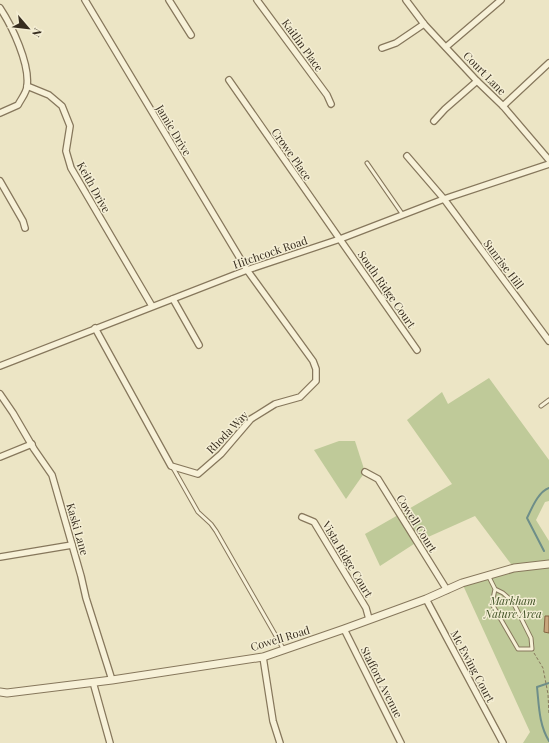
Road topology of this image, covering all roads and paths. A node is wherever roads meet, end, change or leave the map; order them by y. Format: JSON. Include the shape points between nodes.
{"nodes":[{"id":1,"x":85,"y":0,"type":"edge"},
{"id":2,"x":169,"y":0,"type":"edge"},
{"id":3,"x":257,"y":0,"type":"edge"},
{"id":4,"x":406,"y":0,"type":"edge"},
{"id":5,"x":501,"y":0,"type":"edge"},
{"id":6,"x":0,"y":8,"type":"edge"},
{"id":7,"x":424,"y":24,"type":"junction"},
{"id":8,"x":191,"y":35,"type":"dead end"},
{"id":9,"x":446,"y":47,"type":"junction"},
{"id":10,"x":382,"y":48,"type":"dead end"},
{"id":11,"x":549,"y":63,"type":"edge"},
{"id":12,"x":229,"y":80,"type":"dead end"},
{"id":13,"x":477,"y":81,"type":"junction"},
{"id":14,"x":27,"y":86,"type":"junction"},
{"id":15,"x":331,"y":104,"type":"dead end"},
{"id":16,"x":502,"y":106,"type":"junction"},
{"id":17,"x":0,"y":113,"type":"edge"},
{"id":18,"x":434,"y":121,"type":"dead end"},
{"id":19,"x":408,"y":156,"type":"dead end"},
{"id":20,"x":549,"y":160,"type":"edge"},
{"id":21,"x":367,"y":163,"type":"dead end"},
{"id":22,"x":549,"y":164,"type":"edge"},
{"id":23,"x":0,"y":181,"type":"edge"},
{"id":24,"x":444,"y":199,"type":"junction"},
{"id":25,"x":403,"y":214,"type":"junction"},
{"id":26,"x":25,"y":228,"type":"dead end"},
{"id":27,"x":340,"y":239,"type":"junction"},
{"id":28,"x":247,"y":270,"type":"junction"},
{"id":29,"x":173,"y":299,"type":"junction"},
{"id":30,"x":152,"y":306,"type":"junction"},
{"id":31,"x":94,"y":328,"type":"junction"},
{"id":32,"x":549,"y":341,"type":"edge"},
{"id":33,"x":199,"y":345,"type":"dead end"},
{"id":34,"x":417,"y":350,"type":"dead end"},
{"id":35,"x":0,"y":366,"type":"edge"},
{"id":36,"x":0,"y":394,"type":"edge"},
{"id":37,"x":549,"y":400,"type":"edge"},
{"id":38,"x":541,"y":406,"type":"dead end"},
{"id":39,"x":32,"y":444,"type":"junction"},
{"id":40,"x":0,"y":457,"type":"edge"},
{"id":41,"x":171,"y":466,"type":"junction"},
{"id":42,"x":365,"y":472,"type":"dead end"},
{"id":43,"x":302,"y":517,"type":"dead end"},
{"id":44,"x":72,"y":546,"type":"junction"},
{"id":45,"x":0,"y":557,"type":"edge"},
{"id":46,"x":549,"y":564,"type":"edge"},
{"id":47,"x":488,"y":575,"type":"junction"},
{"id":48,"x":495,"y":589,"type":"junction"},
{"id":49,"x":447,"y":590,"type":"junction"},
{"id":50,"x":426,"y":599,"type":"junction"},
{"id":51,"x":369,"y":619,"type":"junction"},
{"id":52,"x":344,"y":629,"type":"junction"},
{"id":53,"x":532,"y":649,"type":"junction"},
{"id":54,"x":284,"y":650,"type":"junction"},
{"id":55,"x":263,"y":657,"type":"junction"},
{"id":56,"x":112,"y":680,"type":"junction"},
{"id":57,"x":93,"y":682,"type":"junction"},
{"id":58,"x":4,"y":692,"type":"edge"},
{"id":59,"x":0,"y":698,"type":"edge"},
{"id":60,"x":549,"y":715,"type":"edge"},
{"id":61,"x":110,"y":743,"type":"edge"},
{"id":62,"x":280,"y":743,"type":"edge"},
{"id":63,"x":401,"y":743,"type":"edge"},
{"id":64,"x":502,"y":743,"type":"edge"}],
"edges":[{"from":1,"to":28,"type":"street","name":"Jamie Drive"},
{"from":2,"to":8,"type":"street"},
{"from":3,"to":15,"type":"street","name":"Kaitlin Place"},
{"from":4,"to":7,"type":"street","name":"Court Lane"},
{"from":5,"to":9,"type":"street"},
{"from":6,"to":14,"type":"street","via":[[27,65]]},
{"from":7,"to":9,"type":"street","name":"Court Lane"},
{"from":7,"to":10,"type":"street","via":[[396,43]]},
{"from":9,"to":13,"type":"street","name":"Court Lane"},
{"from":11,"to":16,"type":"street"},
{"from":12,"to":27,"type":"street","name":"Crowe Place"},
{"from":13,"to":16,"type":"street","name":"Court Lane"},
{"from":13,"to":18,"type":"street"},
{"from":14,"to":17,"type":"street","via":[[18,105]]},
{"from":14,"to":30,"type":"street","name":"Keith Drive","via":[[49,95],[62,106],[70,126],[66,151],[71,168]]},
{"from":16,"to":20,"type":"street","name":"Court Lane"},
{"from":19,"to":24,"type":"street","name":"Sunrise Hill"},
{"from":21,"to":25,"type":"lane"},
{"from":22,"to":24,"type":"street","name":"Hitchcock Road"},
{"from":23,"to":26,"type":"street"},
{"from":24,"to":25,"type":"street","name":"Hitchcock Road"},
{"from":24,"to":32,"type":"street","name":"Sunrise Hill"},
{"from":25,"to":27,"type":"street","name":"Hitchcock Road"},
{"from":27,"to":28,"type":"street","name":"Hitchcock Road"},
{"from":27,"to":34,"type":"street","name":"South Ridge Court"},
{"from":28,"to":29,"type":"street","name":"Hitchcock Road"},
{"from":28,"to":41,"type":"street","name":"Rhoda Way","via":[[313,361],[316,381],[300,397],[275,404],[251,419],[221,454],[198,474]]},
{"from":29,"to":30,"type":"street","name":"Hitchcock Road"},
{"from":29,"to":33,"type":"street"},
{"from":30,"to":31,"type":"street","name":"Hitchcock Road"},
{"from":31,"to":35,"type":"street","name":"Hitchcock Road"},
{"from":31,"to":41,"type":"street"},
{"from":36,"to":39,"type":"street","name":"Kaski Lane"},
{"from":37,"to":38,"type":"lane"},
{"from":39,"to":40,"type":"street"},
{"from":39,"to":44,"type":"street","name":"Kaski Lane","via":[[52,475]]},
{"from":41,"to":54,"type":"lane","via":[[198,512],[216,531]]},
{"from":42,"to":49,"type":"street","name":"Cowell Court","via":[[378,479]]},
{"from":43,"to":51,"type":"street","name":"Vista Ridge Court","via":[[314,522],[366,608]]},
{"from":44,"to":45,"type":"street"},
{"from":44,"to":56,"type":"street","name":"Kaski Lane"},
{"from":46,"to":47,"type":"street","name":"Cowell Road","via":[[514,568]]},
{"from":47,"to":48,"type":"lane"},
{"from":47,"to":49,"type":"street","name":"Cowell Road"},
{"from":48,"to":53,"type":"lane","via":[[513,602],[531,638]]},
{"from":48,"to":53,"type":"lane","via":[[492,604],[506,630],[518,649]]},
{"from":49,"to":50,"type":"street","name":"Cowell Road"},
{"from":50,"to":51,"type":"street","name":"Cowell Road"},
{"from":50,"to":64,"type":"street","name":"Mc Ewing Court"},
{"from":51,"to":52,"type":"street","name":"Cowell Road"},
{"from":52,"to":54,"type":"street","name":"Cowell Road"},
{"from":52,"to":63,"type":"street","name":"Stafford Avenue"},
{"from":53,"to":60,"type":"path","via":[[544,668]]},
{"from":54,"to":55,"type":"street","name":"Cowell Road"},
{"from":55,"to":56,"type":"street","name":"Cowell Road"},
{"from":55,"to":62,"type":"street","via":[[273,721]]},
{"from":56,"to":57,"type":"street","name":"Cowell Road"},
{"from":57,"to":58,"type":"street","name":"Cowell Road"},
{"from":57,"to":61,"type":"street"},
{"from":58,"to":59,"type":"street","name":"Cowell Road"}]}
